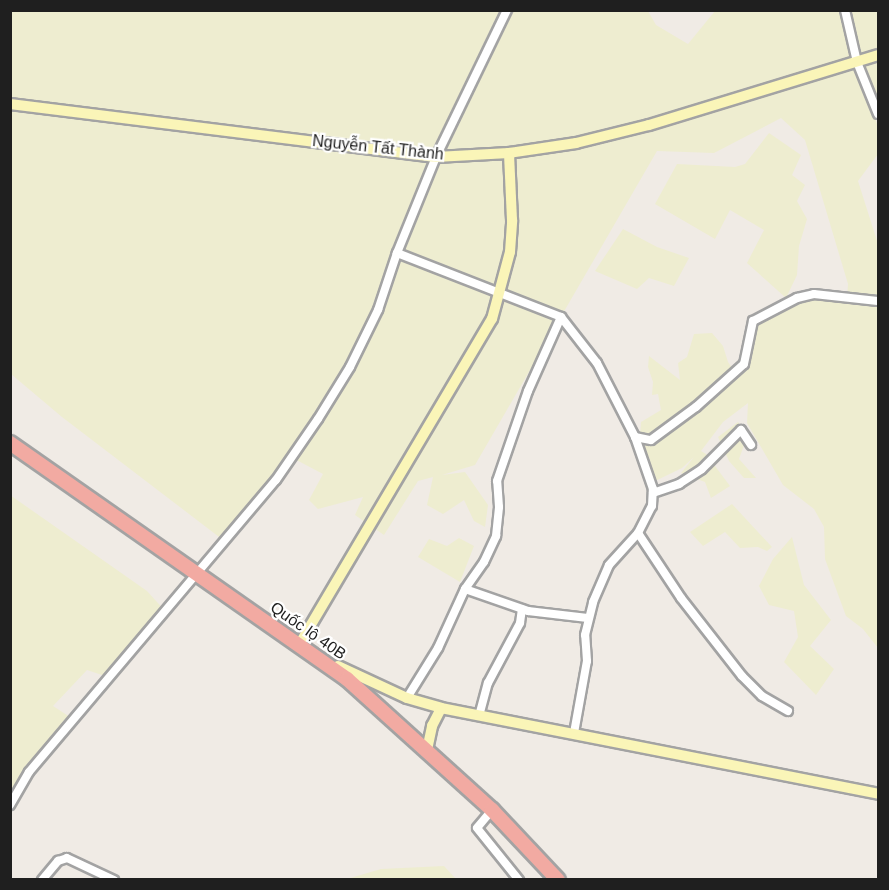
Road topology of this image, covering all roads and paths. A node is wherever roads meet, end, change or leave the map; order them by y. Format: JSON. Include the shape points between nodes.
{"nodes":[{"id":1,"x":507,"y":10,"type":"edge"},
{"id":2,"x":845,"y":10,"type":"edge"},
{"id":3,"x":879,"y":55,"type":"edge"},
{"id":4,"x":857,"y":62,"type":"junction"},
{"id":5,"x":10,"y":104,"type":"edge"},
{"id":6,"x":879,"y":114,"type":"edge"},
{"id":7,"x":509,"y":153,"type":"junction"},
{"id":8,"x":436,"y":157,"type":"junction"},
{"id":9,"x":397,"y":253,"type":"junction"},
{"id":10,"x":500,"y":292,"type":"junction"},
{"id":11,"x":879,"y":301,"type":"edge"},
{"id":12,"x":561,"y":317,"type":"junction"},
{"id":13,"x":635,"y":437,"type":"junction"},
{"id":14,"x":10,"y":443,"type":"edge"},
{"id":15,"x":751,"y":445,"type":"dead end"},
{"id":16,"x":653,"y":493,"type":"junction"},
{"id":17,"x":638,"y":533,"type":"junction"},
{"id":18,"x":199,"y":574,"type":"junction"},
{"id":19,"x":465,"y":589,"type":"junction"},
{"id":20,"x":522,"y":609,"type":"junction"},
{"id":21,"x":588,"y":618,"type":"junction"},
{"id":22,"x":298,"y":645,"type":"junction"},
{"id":23,"x":407,"y":699,"type":"junction"},
{"id":24,"x":441,"y":708,"type":"junction"},
{"id":25,"x":788,"y":711,"type":"dead end"},
{"id":26,"x":479,"y":716,"type":"junction"},
{"id":27,"x":574,"y":733,"type":"junction"},
{"id":28,"x":427,"y":750,"type":"junction"},
{"id":29,"x":879,"y":794,"type":"edge"},
{"id":30,"x":10,"y":806,"type":"edge"},
{"id":31,"x":492,"y":810,"type":"junction"},
{"id":32,"x":42,"y":879,"type":"edge"},
{"id":33,"x":114,"y":879,"type":"edge"},
{"id":34,"x":519,"y":879,"type":"edge"},
{"id":35,"x":558,"y":879,"type":"edge"}],
"edges":[{"from":1,"to":8,"type":"street"},
{"from":2,"to":4,"type":"street"},
{"from":3,"to":4,"type":"main road","name":"Nguyễn Tất Thành"},
{"from":4,"to":6,"type":"street"},
{"from":4,"to":7,"type":"main road","name":"Nguyễn Tất Thành","via":[[649,125],[576,143]]},
{"from":5,"to":8,"type":"main road","name":"Nguyễn Tất Thành"},
{"from":7,"to":8,"type":"main road","name":"Nguyễn Tất Thành"},
{"from":7,"to":10,"type":"main road","via":[[510,252]]},
{"from":8,"to":9,"type":"street"},
{"from":9,"to":10,"type":"street"},
{"from":9,"to":18,"type":"street","via":[[378,310],[318,419],[276,480]]},
{"from":10,"to":12,"type":"street"},
{"from":10,"to":22,"type":"main road","via":[[492,320],[472,357]]},
{"from":11,"to":13,"type":"street","via":[[814,294],[772,310],[753,321],[744,364],[726,381],[651,440]]},
{"from":12,"to":13,"type":"street","via":[[597,363]]},
{"from":12,"to":19,"type":"street","via":[[528,391],[497,481],[496,536]]},
{"from":13,"to":16,"type":"street"},
{"from":14,"to":18,"type":"highway","name":"Quốc lộ 40B"},
{"from":15,"to":16,"type":"street","via":[[741,430],[702,469],[679,484]]},
{"from":16,"to":17,"type":"street","via":[[652,506]]},
{"from":17,"to":21,"type":"street","via":[[609,565]]},
{"from":17,"to":25,"type":"street","via":[[681,598],[749,684]]},
{"from":18,"to":22,"type":"highway","name":"Quốc lộ 40B"},
{"from":18,"to":30,"type":"street","via":[[29,772]]},
{"from":19,"to":20,"type":"street"},
{"from":19,"to":23,"type":"street","via":[[438,648]]},
{"from":20,"to":21,"type":"street"},
{"from":20,"to":26,"type":"street","via":[[520,623],[488,683]]},
{"from":21,"to":27,"type":"street","via":[[587,661]]},
{"from":22,"to":23,"type":"main road"},
{"from":22,"to":28,"type":"highway","name":"Quốc lộ 40B","via":[[347,679]]},
{"from":23,"to":24,"type":"main road"},
{"from":24,"to":26,"type":"main road"},
{"from":24,"to":28,"type":"main road"},
{"from":26,"to":27,"type":"main road"},
{"from":27,"to":29,"type":"main road"},
{"from":28,"to":31,"type":"highway","name":"Quốc lộ 40B"},
{"from":31,"to":34,"type":"street","via":[[477,828]]},
{"from":31,"to":35,"type":"highway","name":"Quốc lộ 40B"},
{"from":32,"to":33,"type":"street","via":[[58,861],[67,858]]}]}
